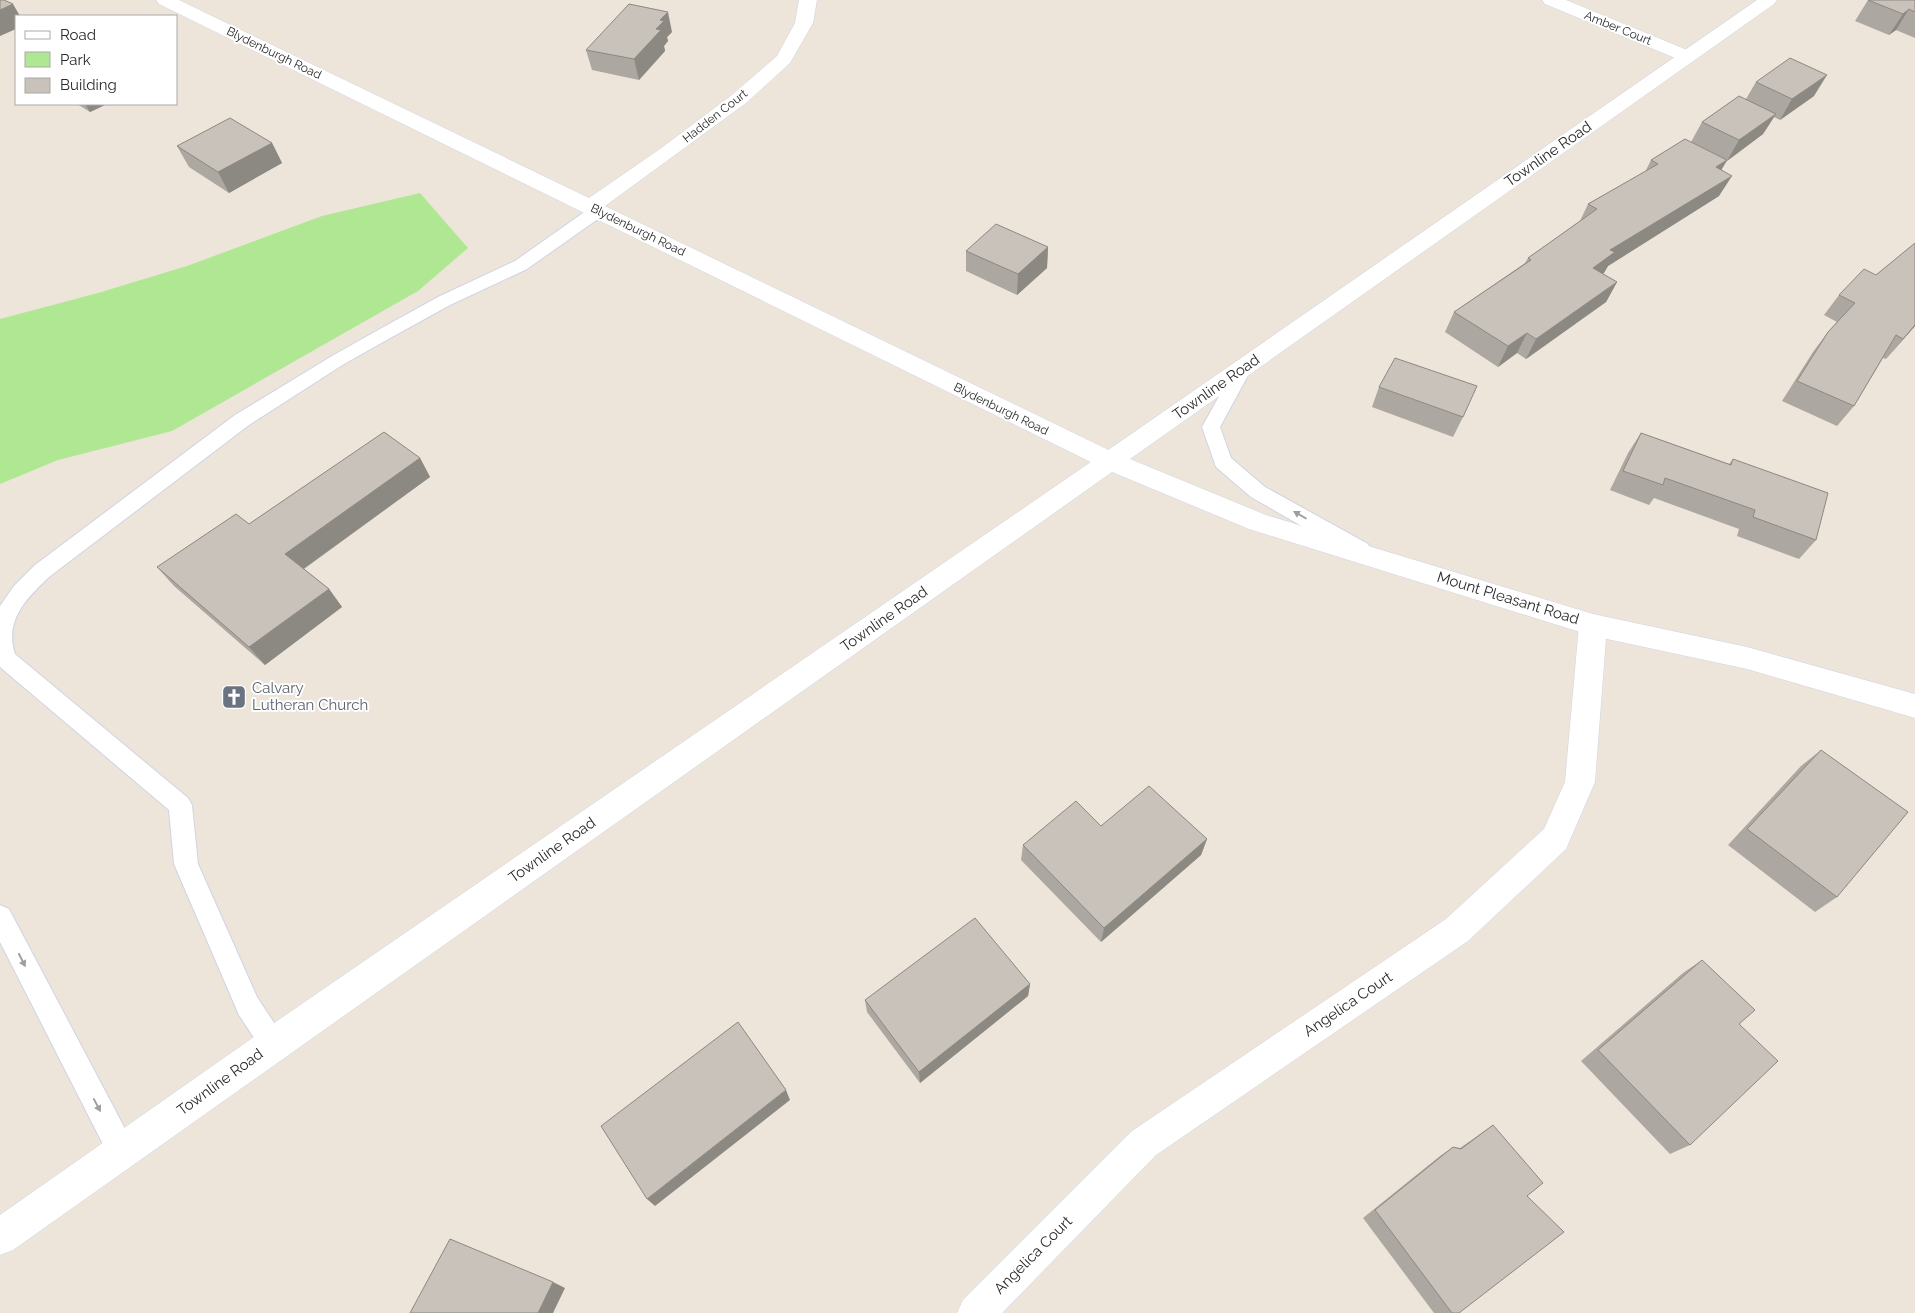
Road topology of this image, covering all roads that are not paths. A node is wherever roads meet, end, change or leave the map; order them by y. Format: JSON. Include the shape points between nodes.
{"nodes":[{"id":1,"x":165,"y":0,"type":"edge"},
{"id":2,"x":808,"y":0,"type":"edge"},
{"id":3,"x":1551,"y":0,"type":"edge"},
{"id":4,"x":1768,"y":0,"type":"edge"},
{"id":5,"x":1686,"y":56,"type":"junction"},
{"id":6,"x":595,"y":208,"type":"junction"},
{"id":7,"x":1243,"y":368,"type":"junction"},
{"id":8,"x":1110,"y":461,"type":"junction"},
{"id":9,"x":1372,"y":557,"type":"junction"},
{"id":10,"x":1593,"y":625,"type":"junction"},
{"id":11,"x":1915,"y":706,"type":"edge"},
{"id":12,"x":0,"y":917,"type":"edge"},
{"id":13,"x":273,"y":1044,"type":"junction"},
{"id":14,"x":122,"y":1152,"type":"junction"},
{"id":15,"x":0,"y":1237,"type":"edge"},
{"id":16,"x":976,"y":1313,"type":"edge"}],
"edges":[{"from":1,"to":6,"type":"street","name":"Blydenburgh Road"},
{"from":2,"to":6,"type":"street","name":"Hadden Court","via":[[804,23],[784,59],[739,99]]},
{"from":3,"to":5,"type":"street","name":"Amber Court"},
{"from":4,"to":5,"type":"street","name":"Townline Road"},
{"from":5,"to":7,"type":"street","name":"Townline Road"},
{"from":6,"to":8,"type":"street","name":"Blydenburgh Road"},
{"from":6,"to":13,"type":"lane","via":[[521,265],[386,333],[242,420],[42,571],[17,595],[5,614],[0,637],[6,659],[180,805],[186,864],[248,1006]]},
{"from":7,"to":8,"type":"street","name":"Townline Road"},
{"from":9,"to":7,"type":"lane","one_way":true,"via":[[1258,492],[1223,462],[1210,427]]},
{"from":8,"to":9,"type":"street","name":"Mount Pleasant Road","via":[[1258,522]]},
{"from":8,"to":13,"type":"street","name":"Townline Road"},
{"from":9,"to":10,"type":"street","name":"Mount Pleasant Road"},
{"from":10,"to":11,"type":"street","name":"Mount Pleasant Road","via":[[1747,658]]},
{"from":10,"to":16,"type":"street","name":"Angelica Court","via":[[1580,782],[1555,839],[1457,930],[1144,1143]]},
{"from":12,"to":14,"type":"lane","one_way":true},
{"from":13,"to":14,"type":"street","name":"Townline Road"},
{"from":14,"to":15,"type":"street","name":"Townline Road"}]}
